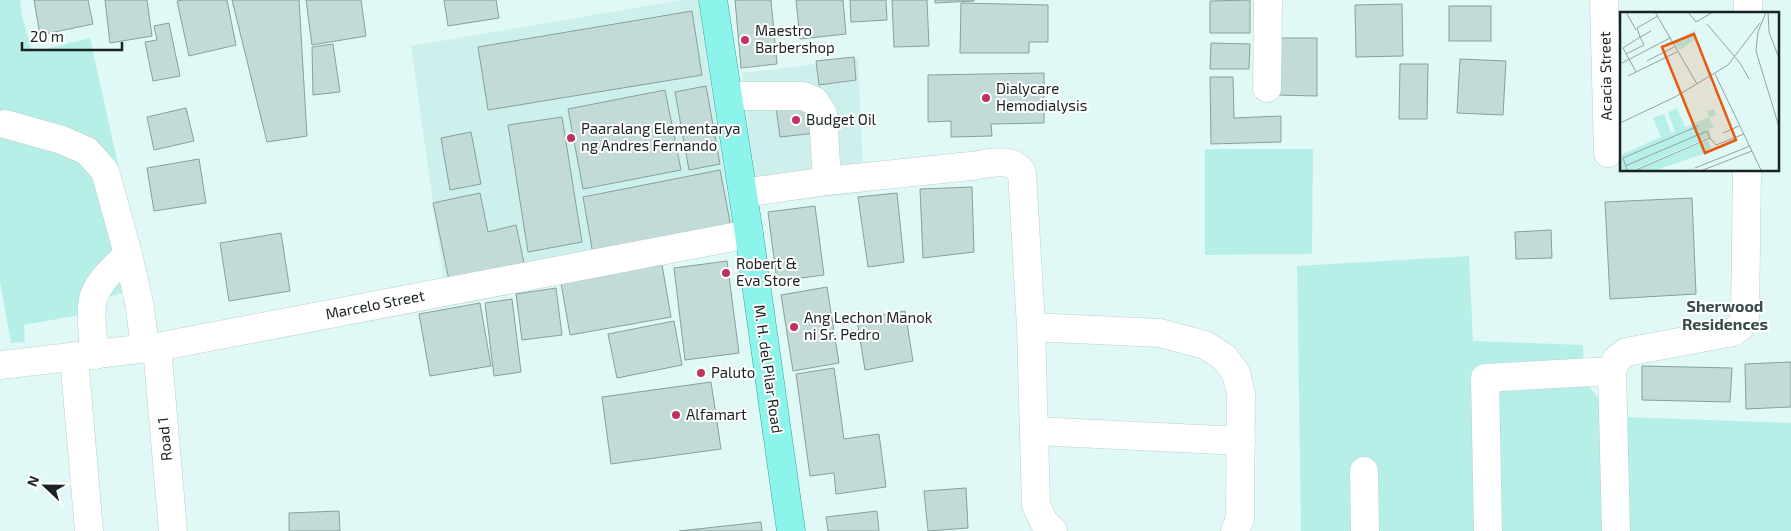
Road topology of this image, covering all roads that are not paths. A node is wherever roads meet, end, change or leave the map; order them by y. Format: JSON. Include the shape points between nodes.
{"nodes":[{"id":1,"x":713,"y":0,"type":"edge"},
{"id":2,"x":1268,"y":0,"type":"edge"},
{"id":3,"x":1604,"y":0,"type":"edge"},
{"id":4,"x":1267,"y":88,"type":"dead end"},
{"id":5,"x":728,"y":96,"type":"junction"},
{"id":6,"x":5,"y":124,"type":"dead end"},
{"id":7,"x":1608,"y":153,"type":"dead end"},
{"id":8,"x":1747,"y":171,"type":"edge"},
{"id":9,"x":827,"y":180,"type":"junction"},
{"id":10,"x":743,"y":193,"type":"junction"},
{"id":11,"x":749,"y":234,"type":"junction"},
{"id":12,"x":128,"y":254,"type":"junction"},
{"id":13,"x":1031,"y":327,"type":"junction"},
{"id":14,"x":151,"y":348,"type":"junction"},
{"id":15,"x":84,"y":356,"type":"junction"},
{"id":16,"x":0,"y":365,"type":"edge"},
{"id":17,"x":1612,"y":372,"type":"junction"},
{"id":18,"x":1035,"y":431,"type":"junction"},
{"id":19,"x":1241,"y":441,"type":"junction"},
{"id":20,"x":1364,"y":471,"type":"dead end"},
{"id":21,"x":89,"y":531,"type":"edge"},
{"id":22,"x":173,"y":531,"type":"edge"},
{"id":23,"x":791,"y":531,"type":"edge"},
{"id":24,"x":1053,"y":531,"type":"edge"},
{"id":25,"x":1235,"y":531,"type":"edge"},
{"id":26,"x":1366,"y":531,"type":"edge"},
{"id":27,"x":1488,"y":531,"type":"edge"},
{"id":28,"x":1616,"y":531,"type":"edge"}],
"edges":[{"from":1,"to":5,"type":"main road","name":"M. H. del Pilar Road"},
{"from":2,"to":4,"type":"street"},
{"from":3,"to":7,"type":"street","name":"Acacia Street"},
{"from":5,"to":9,"type":"street","via":[[802,96],[815,101],[823,114]]},
{"from":5,"to":10,"type":"main road","name":"M. H. del Pilar Road"},
{"from":6,"to":12,"type":"street","name":"Road 1","via":[[62,140],[87,151],[106,171]]},
{"from":8,"to":17,"type":"street","via":[[1745,318],[1740,327],[1733,332],[1626,352],[1617,359]]},
{"from":9,"to":10,"type":"street"},
{"from":9,"to":13,"type":"street","via":[[995,163],[1010,162],[1017,166],[1022,172]]},
{"from":10,"to":11,"type":"main road","name":"M. H. del Pilar Road"},
{"from":11,"to":14,"type":"street","name":"Marcelo Street"},
{"from":11,"to":23,"type":"main road","name":"M. H. del Pilar Road"},
{"from":12,"to":14,"type":"street","name":"Road 1"},
{"from":12,"to":15,"type":"street","via":[[102,280],[93,298],[92,323]]},
{"from":13,"to":18,"type":"street"},
{"from":13,"to":19,"type":"street","via":[[1160,332],[1205,345],[1224,357],[1236,373],[1241,394]]},
{"from":14,"to":15,"type":"street","name":"Marcelo Street"},
{"from":14,"to":22,"type":"street","name":"Road 1"},
{"from":15,"to":16,"type":"street","name":"Marcelo Street"},
{"from":15,"to":21,"type":"street"},
{"from":17,"to":27,"type":"street","via":[[1485,378]]},
{"from":17,"to":28,"type":"street"},
{"from":18,"to":19,"type":"street"},
{"from":18,"to":24,"type":"street","via":[[1036,505],[1044,522]]},
{"from":19,"to":25,"type":"street","via":[[1240,519]]},
{"from":20,"to":26,"type":"street"}]}
